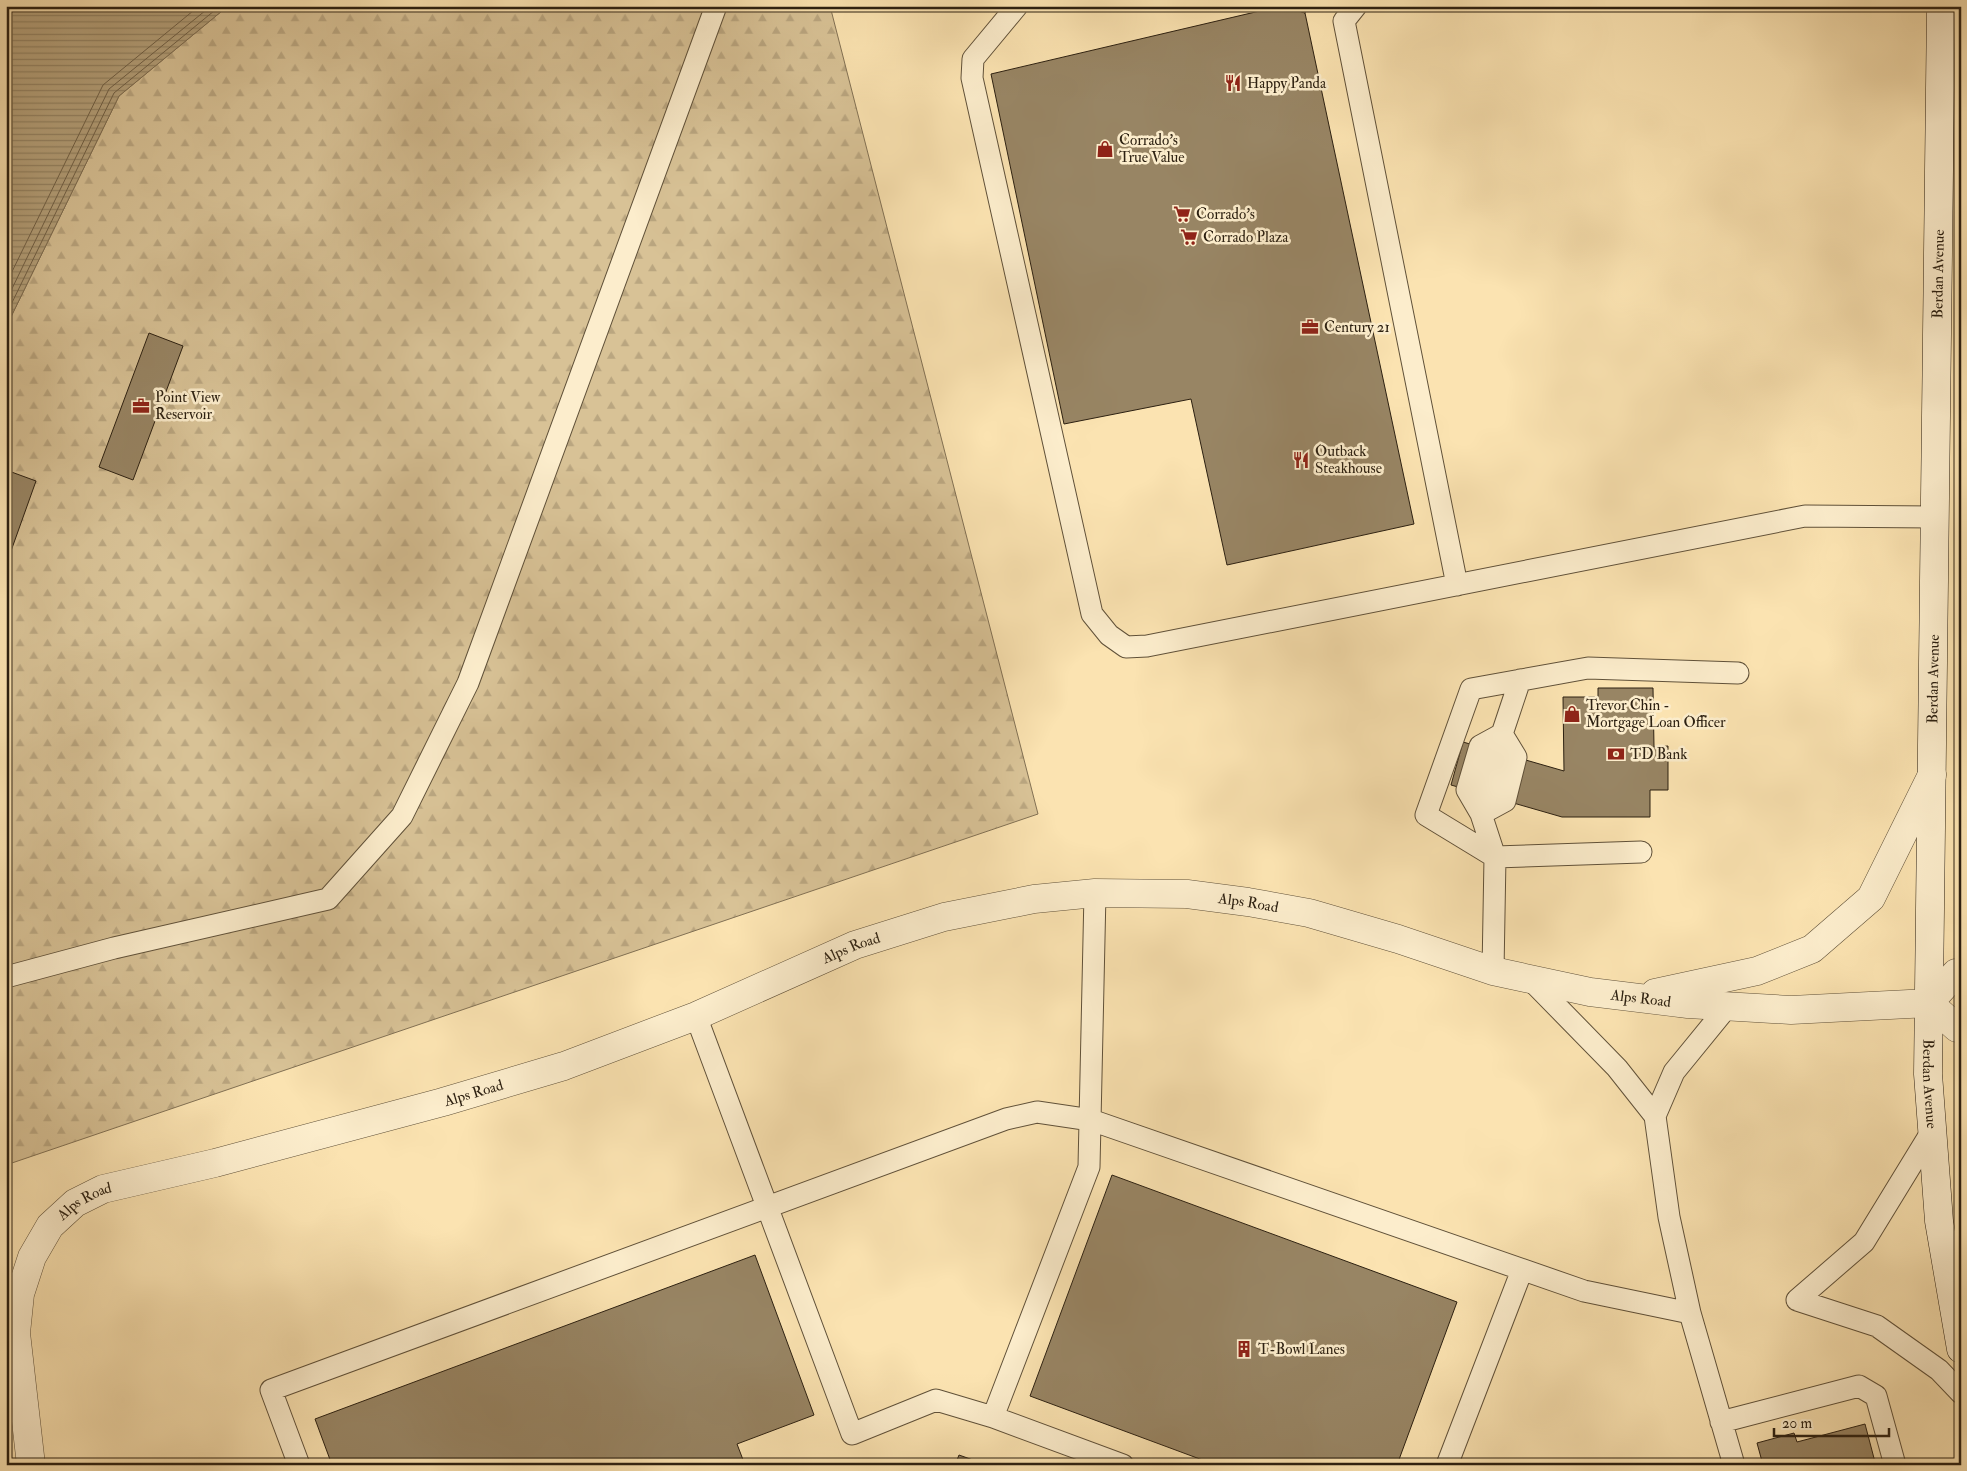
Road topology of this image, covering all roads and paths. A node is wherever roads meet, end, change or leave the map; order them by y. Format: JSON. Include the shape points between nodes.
{"nodes":[{"id":1,"x":716,"y":6,"type":"edge"},
{"id":2,"x":1017,"y":6,"type":"edge"},
{"id":3,"x":1356,"y":6,"type":"edge"},
{"id":4,"x":1941,"y":6,"type":"edge"},
{"id":5,"x":1935,"y":517,"type":"junction"},
{"id":6,"x":1457,"y":585,"type":"junction"},
{"id":7,"x":1738,"y":673,"type":"dead end"},
{"id":8,"x":1520,"y":680,"type":"junction"},
{"id":9,"x":1502,"y":734,"type":"junction"},
{"id":10,"x":1932,"y":775,"type":"junction"},
{"id":11,"x":1481,"y":814,"type":"junction"},
{"id":12,"x":1641,"y":852,"type":"dead end"},
{"id":13,"x":1495,"y":857,"type":"junction"},
{"id":14,"x":1095,"y":894,"type":"junction"},
{"id":15,"x":1493,"y":971,"type":"junction"},
{"id":16,"x":1961,"y":973,"type":"edge"},
{"id":17,"x":6,"y":977,"type":"edge"},
{"id":18,"x":1530,"y":980,"type":"junction"},
{"id":19,"x":1632,"y":998,"type":"junction"},
{"id":20,"x":1929,"y":1003,"type":"junction"},
{"id":21,"x":1727,"y":1007,"type":"junction"},
{"id":22,"x":696,"y":1016,"type":"junction"},
{"id":23,"x":1961,"y":1028,"type":"edge"},
{"id":24,"x":1655,"y":1116,"type":"junction"},
{"id":25,"x":1091,"y":1120,"type":"junction"},
{"id":26,"x":1932,"y":1131,"type":"junction"},
{"id":27,"x":767,"y":1207,"type":"junction"},
{"id":28,"x":1522,"y":1270,"type":"junction"},
{"id":29,"x":1690,"y":1313,"type":"junction"},
{"id":30,"x":1961,"y":1349,"type":"edge"},
{"id":31,"x":1961,"y":1393,"type":"edge"},
{"id":32,"x":993,"y":1417,"type":"junction"},
{"id":33,"x":1721,"y":1422,"type":"junction"},
{"id":34,"x":31,"y":1465,"type":"edge"},
{"id":35,"x":299,"y":1465,"type":"edge"},
{"id":36,"x":1123,"y":1465,"type":"edge"},
{"id":37,"x":1447,"y":1465,"type":"edge"},
{"id":38,"x":1734,"y":1465,"type":"edge"},
{"id":39,"x":1895,"y":1465,"type":"edge"}],
"edges":[{"from":1,"to":17,"type":"lane","via":[[468,683],[402,816],[328,899],[114,948]]},
{"from":2,"to":6,"type":"lane","via":[[973,59],[972,78],[1092,614],[1109,635],[1126,648]]},
{"from":3,"to":6,"type":"lane","via":[[1344,21]]},
{"from":4,"to":5,"type":"street","name":"Berdan Avenue"},
{"from":5,"to":6,"type":"lane","via":[[1805,516]]},
{"from":5,"to":10,"type":"street","name":"Berdan Avenue"},
{"from":7,"to":8,"type":"lane","via":[[1588,668]]},
{"from":8,"to":9,"type":"lane"},
{"from":8,"to":13,"type":"lane","via":[[1471,689],[1426,815]]},
{"from":9,"to":11,"type":"lane","via":[[1480,746],[1467,790]]},
{"from":9,"to":11,"type":"lane","via":[[1516,757],[1505,801]]},
{"from":10,"to":19,"type":"street","via":[[1871,898],[1812,949],[1758,971]]},
{"from":10,"to":20,"type":"street","name":"Berdan Avenue"},
{"from":11,"to":13,"type":"lane"},
{"from":12,"to":13,"type":"lane"},
{"from":13,"to":15,"type":"lane"},
{"from":14,"to":15,"type":"street","name":"Alps Road","via":[[1187,894],[1308,913]]},
{"from":14,"to":22,"type":"street","name":"Alps Road","via":[[1034,899],[944,917],[855,945]]},
{"from":14,"to":25,"type":"lane"},
{"from":15,"to":18,"type":"street","name":"Alps Road"},
{"from":16,"to":20,"type":"street","via":[[1956,973]]},
{"from":18,"to":19,"type":"street","name":"Alps Road"},
{"from":18,"to":24,"type":"lane","via":[[1617,1068]]},
{"from":19,"to":21,"type":"street","name":"Alps Road"},
{"from":20,"to":21,"type":"street","name":"Alps Road","via":[[1791,1010]]},
{"from":20,"to":23,"type":"street"},
{"from":20,"to":26,"type":"street","name":"Berdan Avenue","via":[[1928,1074]]},
{"from":21,"to":24,"type":"lane","via":[[1674,1072]]},
{"from":22,"to":27,"type":"lane"},
{"from":22,"to":34,"type":"street","name":"Alps Road","via":[[555,1069],[244,1155],[103,1189],[75,1203],[50,1226],[32,1258],[20,1294],[16,1333]]},
{"from":24,"to":29,"type":"lane","via":[[1668,1217]]},
{"from":25,"to":27,"type":"lane","via":[[1037,1112],[1006,1119]]},
{"from":25,"to":28,"type":"lane"},
{"from":25,"to":32,"type":"lane","via":[[1090,1167]]},
{"from":26,"to":30,"type":"street","name":"Berdan Avenue","via":[[1939,1221]]},
{"from":26,"to":31,"type":"lane","via":[[1864,1242],[1797,1300],[1877,1326],[1939,1370]]},
{"from":27,"to":32,"type":"lane","via":[[852,1434],[936,1400]]},
{"from":27,"to":35,"type":"lane","via":[[271,1390]]},
{"from":28,"to":29,"type":"lane","via":[[1584,1291]]},
{"from":28,"to":37,"type":"lane"},
{"from":29,"to":33,"type":"lane"},
{"from":32,"to":36,"type":"lane"},
{"from":33,"to":38,"type":"lane"},
{"from":33,"to":39,"type":"lane","via":[[1859,1386],[1876,1396]]}]}
